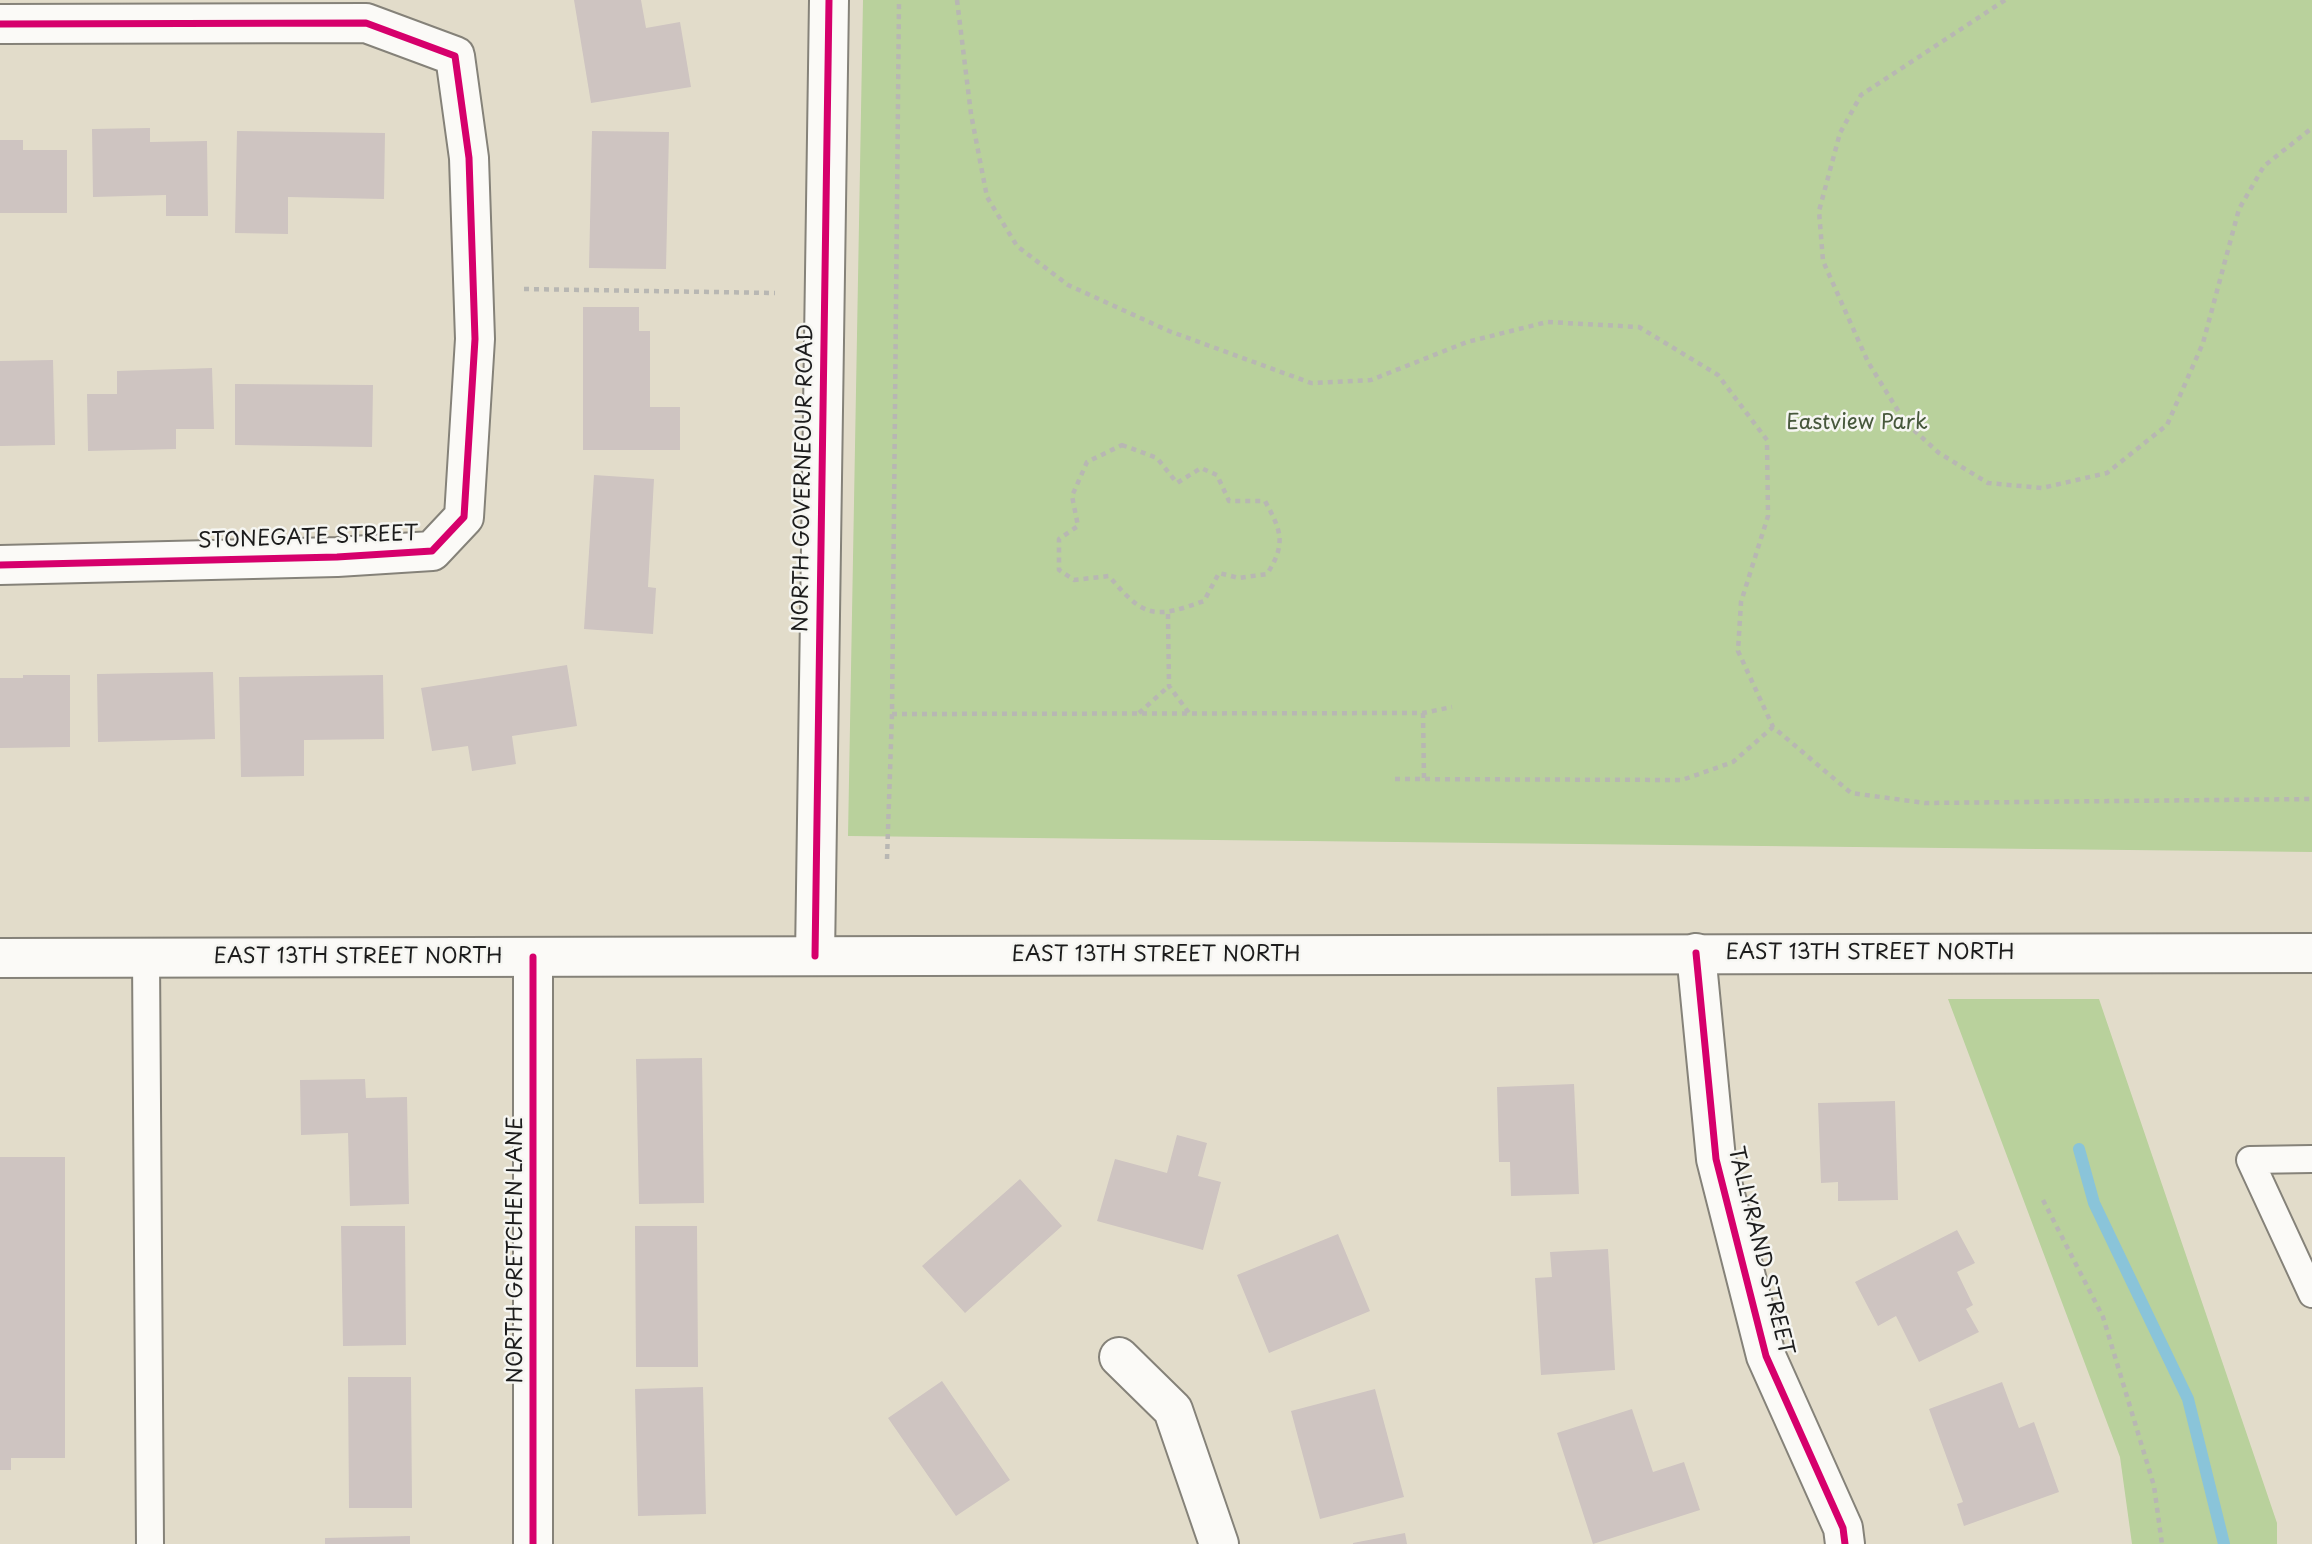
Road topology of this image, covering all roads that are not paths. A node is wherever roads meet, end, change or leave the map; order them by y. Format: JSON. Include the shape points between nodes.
{"nodes":[{"id":1,"x":829,"y":0,"type":"edge"},
{"id":2,"x":0,"y":24,"type":"edge"},
{"id":3,"x":0,"y":565,"type":"edge"},
{"id":4,"x":1696,"y":953,"type":"junction"},
{"id":5,"x":2312,"y":953,"type":"edge"},
{"id":6,"x":815,"y":956,"type":"junction"},
{"id":7,"x":146,"y":957,"type":"junction"},
{"id":8,"x":533,"y":957,"type":"junction"},
{"id":9,"x":0,"y":958,"type":"edge"},
{"id":10,"x":2312,"y":1159,"type":"edge"},
{"id":11,"x":2312,"y":1294,"type":"edge"},
{"id":12,"x":1119,"y":1357,"type":"dead end"},
{"id":13,"x":150,"y":1544,"type":"edge"},
{"id":14,"x":533,"y":1544,"type":"edge"},
{"id":15,"x":1219,"y":1544,"type":"edge"},
{"id":16,"x":1845,"y":1544,"type":"edge"}],
"edges":[{"from":1,"to":6,"type":"street","name":"NORTH GOVERNEOUR ROAD"},
{"from":2,"to":3,"type":"street","name":"STONEGATE STREET","via":[[366,23],[455,56],[469,158],[475,338],[464,517],[432,551]]},
{"from":4,"to":5,"type":"street","name":"EAST 13TH STREET NORTH"},
{"from":4,"to":6,"type":"street","name":"EAST 13TH STREET NORTH"},
{"from":4,"to":16,"type":"street","name":"TALLYRAND STREET","via":[[1716,1159],[1766,1356],[1843,1528]]},
{"from":6,"to":8,"type":"street","name":"EAST 13TH STREET NORTH"},
{"from":7,"to":8,"type":"street","name":"EAST 13TH STREET NORTH"},
{"from":7,"to":9,"type":"street","name":"EAST 13TH STREET NORTH"},
{"from":7,"to":13,"type":"lane"},
{"from":8,"to":14,"type":"street","name":"NORTH GRETCHEN LANE"},
{"from":10,"to":11,"type":"lane","via":[[2250,1160]]},
{"from":12,"to":15,"type":"street","via":[[1173,1410]]}]}
